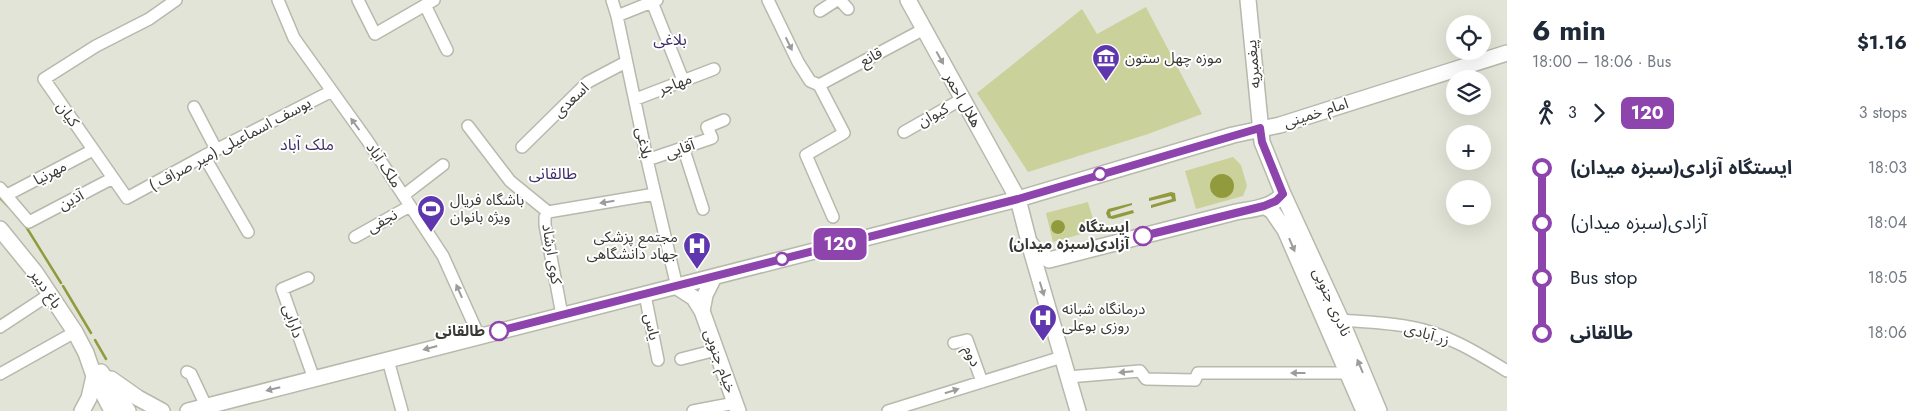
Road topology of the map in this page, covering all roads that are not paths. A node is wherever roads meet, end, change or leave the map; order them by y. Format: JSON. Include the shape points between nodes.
{"nodes":[{"id":1,"x":176,"y":0,"type":"edge"},
{"id":2,"x":278,"y":0,"type":"edge"},
{"id":3,"x":358,"y":0,"type":"edge"},
{"id":4,"x":612,"y":0,"type":"edge"},
{"id":5,"x":768,"y":0,"type":"edge"},
{"id":6,"x":908,"y":0,"type":"edge"},
{"id":7,"x":1248,"y":0,"type":"edge"},
{"id":8,"x":654,"y":1,"type":"edge"},
{"id":9,"x":430,"y":3,"type":"edge"},
{"id":10,"x":841,"y":3,"type":"edge"},
{"id":11,"x":820,"y":11,"type":"dead end"},
{"id":12,"x":617,"y":16,"type":"junction"},
{"id":13,"x":924,"y":29,"type":"junction"},
{"id":14,"x":1507,"y":48,"type":"edge"},
{"id":15,"x":447,"y":50,"type":"dead end"},
{"id":16,"x":1507,"y":53,"type":"edge"},
{"id":17,"x":626,"y":62,"type":"junction"},
{"id":18,"x":714,"y":69,"type":"dead end"},
{"id":19,"x":683,"y":80,"type":"junction"},
{"id":20,"x":819,"y":85,"type":"junction"},
{"id":21,"x":332,"y":91,"type":"junction"},
{"id":22,"x":636,"y":99,"type":"junction"},
{"id":23,"x":962,"y":99,"type":"junction"},
{"id":24,"x":194,"y":107,"type":"dead end"},
{"id":25,"x":724,"y":120,"type":"dead end"},
{"id":26,"x":468,"y":126,"type":"dead end"},
{"id":27,"x":1260,"y":128,"type":"junction"},
{"id":28,"x":904,"y":132,"type":"dead end"},
{"id":29,"x":683,"y":147,"type":"junction"},
{"id":30,"x":522,"y":148,"type":"dead end"},
{"id":31,"x":216,"y":149,"type":"junction"},
{"id":32,"x":93,"y":150,"type":"junction"},
{"id":33,"x":204,"y":156,"type":"junction"},
{"id":34,"x":647,"y":160,"type":"junction"},
{"id":35,"x":443,"y":165,"type":"dead end"},
{"id":36,"x":113,"y":178,"type":"junction"},
{"id":37,"x":4,"y":192,"type":"edge"},
{"id":38,"x":655,"y":194,"type":"junction"},
{"id":39,"x":404,"y":195,"type":"junction"},
{"id":40,"x":127,"y":198,"type":"joint"},
{"id":41,"x":1018,"y":199,"type":"junction"},
{"id":42,"x":1285,"y":199,"type":"junction"},
{"id":43,"x":410,"y":206,"type":"junction"},
{"id":44,"x":703,"y":209,"type":"dead end"},
{"id":45,"x":1269,"y":210,"type":"junction"},
{"id":46,"x":548,"y":212,"type":"junction"},
{"id":47,"x":833,"y":217,"type":"dead end"},
{"id":48,"x":0,"y":230,"type":"edge"},
{"id":49,"x":248,"y":232,"type":"dead end"},
{"id":50,"x":354,"y":237,"type":"dead end"},
{"id":51,"x":1029,"y":242,"type":"junction"},
{"id":52,"x":714,"y":277,"type":"junction"},
{"id":53,"x":308,"y":278,"type":"dead end"},
{"id":54,"x":677,"y":287,"type":"junction"},
{"id":55,"x":50,"y":294,"type":"junction"},
{"id":56,"x":645,"y":295,"type":"junction"},
{"id":57,"x":702,"y":311,"type":"junction"},
{"id":58,"x":562,"y":315,"type":"junction"},
{"id":59,"x":1341,"y":320,"type":"junction"},
{"id":60,"x":0,"y":327,"type":"edge"},
{"id":61,"x":75,"y":332,"type":"junction"},
{"id":62,"x":479,"y":336,"type":"junction"},
{"id":63,"x":954,"y":344,"type":"dead end"},
{"id":64,"x":716,"y":350,"type":"junction"},
{"id":65,"x":1062,"y":357,"type":"junction"},
{"id":66,"x":681,"y":359,"type":"dead end"},
{"id":67,"x":388,"y":360,"type":"junction"},
{"id":68,"x":658,"y":360,"type":"dead end"},
{"id":69,"x":1507,"y":371,"type":"edge"},
{"id":70,"x":187,"y":372,"type":"dead end"},
{"id":71,"x":1347,"y":373,"type":"junction"},
{"id":72,"x":0,"y":374,"type":"edge"},
{"id":73,"x":98,"y":374,"type":"junction"},
{"id":74,"x":1068,"y":377,"type":"junction"},
{"id":75,"x":314,"y":379,"type":"junction"},
{"id":76,"x":982,"y":382,"type":"junction"},
{"id":77,"x":927,"y":399,"type":"junction"},
{"id":78,"x":206,"y":406,"type":"junction"},
{"id":79,"x":736,"y":407,"type":"edge"},
{"id":80,"x":82,"y":411,"type":"edge"},
{"id":81,"x":112,"y":411,"type":"edge"},
{"id":82,"x":128,"y":411,"type":"edge"},
{"id":83,"x":162,"y":411,"type":"edge"},
{"id":84,"x":188,"y":411,"type":"edge"},
{"id":85,"x":402,"y":411,"type":"edge"},
{"id":86,"x":693,"y":411,"type":"edge"},
{"id":87,"x":888,"y":411,"type":"edge"},
{"id":88,"x":930,"y":411,"type":"edge"},
{"id":89,"x":1078,"y":411,"type":"edge"},
{"id":90,"x":1364,"y":411,"type":"edge"},
{"id":91,"x":1379,"y":411,"type":"edge"}],
"edges":[{"from":1,"to":32,"type":"street","name":"کیان","via":[[44,79]]},
{"from":2,"to":21,"type":"street","name":"ملک آباد","via":[[294,38]]},
{"from":3,"to":9,"type":"street","via":[[375,34]]},
{"from":4,"to":12,"type":"street","name":"بلاغی"},
{"from":5,"to":20,"type":"street","one_way":true,"via":[[798,62],[810,81]]},
{"from":6,"to":13,"type":"main road","name":"هلال احمر"},
{"from":7,"to":27,"type":"main road","name":"پیغمبریه"},
{"from":8,"to":12,"type":"street"},
{"from":8,"to":19,"type":"street"},
{"from":9,"to":15,"type":"street"},
{"from":10,"to":11,"type":"street"},
{"from":12,"to":17,"type":"street","name":"بلاغی"},
{"from":13,"to":20,"type":"street","name":"قانع"},
{"from":13,"to":23,"type":"main road","name":"هلال احمر","one_way":true},
{"from":14,"to":27,"type":"main road","name":"امام خمینی","via":[[1278,117]]},
{"from":16,"to":27,"type":"main road","name":"امام خمینی","via":[[1280,125]]},
{"from":17,"to":22,"type":"street","name":"بلاغی"},
{"from":17,"to":30,"type":"street","name":"اسعدی","via":[[588,82]]},
{"from":18,"to":19,"type":"street","name":"مهاجر"},
{"from":19,"to":22,"type":"street","name":"مهاجر"},
{"from":20,"to":47,"type":"street","via":[[844,133],[806,155]]},
{"from":21,"to":31,"type":"street","name":"یوسف اسماعیلی (میر صراف )"},
{"from":39,"to":21,"type":"street","name":"ملک آباد","one_way":true},
{"from":22,"to":34,"type":"street","name":"بلاغی"},
{"from":23,"to":28,"type":"street","name":"کیوان"},
{"from":23,"to":41,"type":"main road","name":"هلال احمر"},
{"from":24,"to":31,"type":"street"},
{"from":25,"to":29,"type":"street","name":"آقایی","via":[[707,127],[712,138]]},
{"from":26,"to":46,"type":"street","via":[[510,182]]},
{"from":27,"to":41,"type":"main road"},
{"from":27,"to":42,"type":"main road","name":"پیغمبریه","via":[[1262,142]]},
{"from":29,"to":34,"type":"street","name":"آقایی"},
{"from":29,"to":44,"type":"street"},
{"from":31,"to":33,"type":"street","name":"یوسف اسماعیلی (میر صراف )"},
{"from":32,"to":36,"type":"street","name":"کیان"},
{"from":32,"to":37,"type":"street","name":"مهرنیا"},
{"from":33,"to":40,"type":"street","name":"یوسف اسماعیلی (میر صراف )"},
{"from":33,"to":49,"type":"street"},
{"from":34,"to":38,"type":"street","name":"بلاغی"},
{"from":35,"to":39,"type":"street"},
{"from":36,"to":37,"type":"street","name":"آذین","via":[[29,222]]},
{"from":36,"to":40,"type":"street","name":"کیان"},
{"from":38,"to":46,"type":"street","name":"کوی ارشاد","one_way":true},
{"from":38,"to":54,"type":"street","name":"بلاغی"},
{"from":39,"to":43,"type":"street","name":"ملک آباد"},
{"from":41,"to":51,"type":"main road","name":"هلال احمر"},
{"from":41,"to":52,"type":"main road"},
{"from":42,"to":45,"type":"main road","via":[[1276,201]]},
{"from":42,"to":59,"type":"main road","name":"نادری جنوبی"},
{"from":43,"to":50,"type":"street","name":"نجفی"},
{"from":62,"to":43,"type":"street","name":"ملک آباد","one_way":true,"via":[[443,256]]},
{"from":45,"to":51,"type":"main road","via":[[1236,212],[1049,260]]},
{"from":45,"to":71,"type":"main road","name":"نادری جنوبی","one_way":true,"via":[[1285,230]]},
{"from":46,"to":58,"type":"street","name":"کوی ارشاد","via":[[545,225]]},
{"from":48,"to":55,"type":"main road","name":"باغ دبیر"},
{"from":51,"to":65,"type":"main road","name":"هلال احمر","one_way":true},
{"from":52,"to":54,"type":"main road"},
{"from":52,"to":57,"type":"main road","name":"خیام جنوبی"},
{"from":53,"to":75,"type":"street","name":"دارابی","via":[[282,289]]},
{"from":54,"to":56,"type":"main road"},
{"from":54,"to":57,"type":"main road","name":"خیام جنوبی","via":[[694,298]]},
{"from":55,"to":60,"type":"street"},
{"from":55,"to":61,"type":"main road","name":"باغ دبیر"},
{"from":56,"to":58,"type":"main road"},
{"from":56,"to":68,"type":"street","name":"یاس"},
{"from":57,"to":64,"type":"main road","name":"خیام جنوبی"},
{"from":58,"to":62,"type":"main road"},
{"from":59,"to":69,"type":"street","name":"زر آبادی","via":[[1410,326],[1446,337]]},
{"from":91,"to":59,"type":"main road","name":"نادری جنوبی","one_way":true},
{"from":61,"to":72,"type":"street"},
{"from":61,"to":73,"type":"main road","name":"باغ دبیر"},
{"from":62,"to":67,"type":"main road","one_way":true},
{"from":63,"to":76,"type":"street","name":"دوم","via":[[967,340]]},
{"from":64,"to":66,"type":"street"},
{"from":64,"to":79,"type":"main road","name":"خیام جنوبی"},
{"from":65,"to":74,"type":"main road","name":"هلال احمر"},
{"from":65,"to":76,"type":"street"},
{"from":67,"to":75,"type":"main road"},
{"from":67,"to":85,"type":"street"},
{"from":70,"to":78,"type":"street"},
{"from":71,"to":74,"type":"street","one_way":true,"via":[[1198,373],[1195,380],[1146,379],[1140,371]]},
{"from":71,"to":90,"type":"main road","name":"نادری جنوبی"},
{"from":73,"to":80,"type":"main road"},
{"from":73,"to":81,"type":"main road"},
{"from":73,"to":82,"type":"main road"},
{"from":73,"to":83,"type":"main road"},
{"from":74,"to":89,"type":"main road","name":"هلال احمر"},
{"from":75,"to":78,"type":"main road","one_way":true},
{"from":77,"to":76,"type":"street","one_way":true},
{"from":77,"to":87,"type":"street"},
{"from":77,"to":88,"type":"street"},
{"from":78,"to":84,"type":"main road"},
{"from":79,"to":86,"type":"street"}]}
